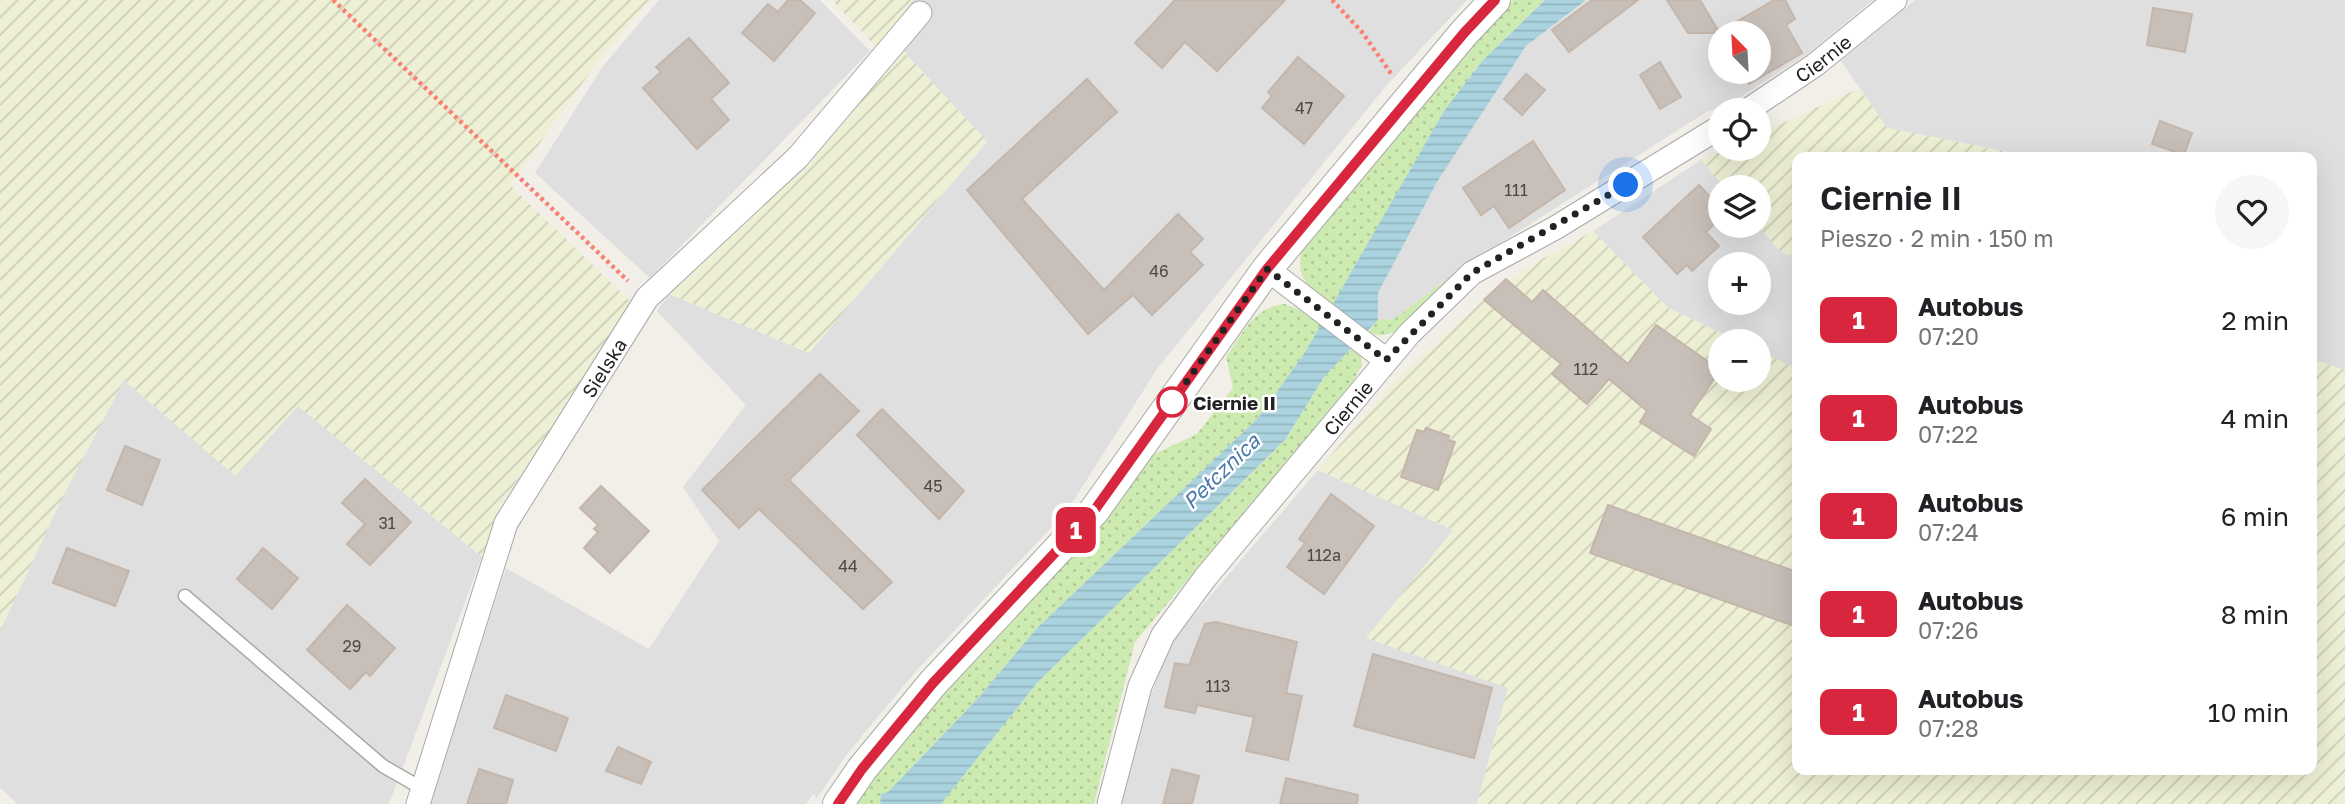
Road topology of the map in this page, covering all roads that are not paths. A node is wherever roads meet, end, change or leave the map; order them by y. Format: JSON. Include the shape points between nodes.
{"nodes":[{"id":1,"x":1495,"y":0,"type":"edge"},
{"id":2,"x":1895,"y":0,"type":"edge"},
{"id":3,"x":920,"y":13,"type":"dead end"},
{"id":4,"x":1766,"y":98,"type":"edge"},
{"id":5,"x":1708,"y":134,"type":"edge"},
{"id":6,"x":1267,"y":269,"type":"junction"},
{"id":7,"x":1386,"y":360,"type":"junction"},
{"id":8,"x":185,"y":596,"type":"dead end"},
{"id":9,"x":420,"y":797,"type":"edge"},
{"id":10,"x":838,"y":804,"type":"edge"},
{"id":11,"x":1109,"y":804,"type":"edge"}],
"edges":[{"from":1,"to":6,"type":"street"},
{"from":2,"to":4,"type":"street","name":"Ciernie"},
{"from":3,"to":9,"type":"street","name":"Sielska","via":[[798,157],[647,298],[506,523]]},
{"from":5,"to":7,"type":"street","name":"Ciernie","via":[[1472,273]]},
{"from":6,"to":7,"type":"street"},
{"from":6,"to":10,"type":"street","via":[[1094,511],[933,683]]},
{"from":7,"to":11,"type":"street","name":"Ciernie","via":[[1163,635],[1140,686]]},
{"from":8,"to":9,"type":"lane"}]}
